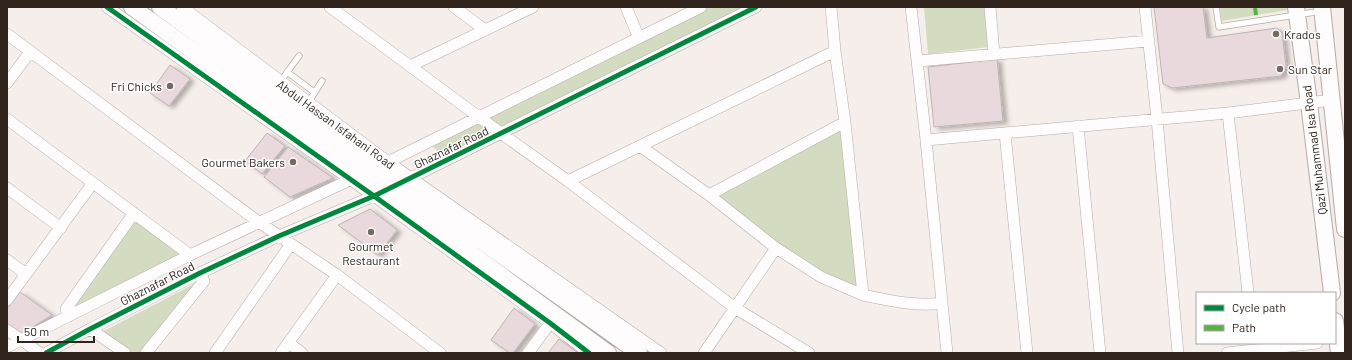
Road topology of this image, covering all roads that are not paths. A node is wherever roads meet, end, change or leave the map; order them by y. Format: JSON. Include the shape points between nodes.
{"nodes":[{"id":1,"x":107,"y":7,"type":"edge"},
{"id":2,"x":132,"y":7,"type":"edge"},
{"id":3,"x":160,"y":7,"type":"edge"},
{"id":4,"x":182,"y":7,"type":"edge"},
{"id":5,"x":330,"y":7,"type":"edge"},
{"id":6,"x":454,"y":7,"type":"edge"},
{"id":7,"x":534,"y":7,"type":"edge"},
{"id":8,"x":626,"y":7,"type":"edge"},
{"id":9,"x":701,"y":7,"type":"edge"},
{"id":10,"x":756,"y":7,"type":"edge"},
{"id":11,"x":831,"y":7,"type":"edge"},
{"id":12,"x":912,"y":7,"type":"edge"},
{"id":13,"x":990,"y":7,"type":"edge"},
{"id":14,"x":1145,"y":7,"type":"edge"},
{"id":15,"x":1216,"y":7,"type":"edge"},
{"id":16,"x":1322,"y":9,"type":"edge"},
{"id":17,"x":1296,"y":10,"type":"edge"},
{"id":18,"x":485,"y":30,"type":"junction"},
{"id":19,"x":7,"y":34,"type":"edge"},
{"id":20,"x":639,"y":38,"type":"junction"},
{"id":21,"x":1149,"y":41,"type":"junction"},
{"id":22,"x":835,"y":51,"type":"junction"},
{"id":23,"x":30,"y":52,"type":"junction"},
{"id":24,"x":994,"y":54,"type":"junction"},
{"id":25,"x":299,"y":56,"type":"dead end"},
{"id":26,"x":918,"y":61,"type":"junction"},
{"id":27,"x":410,"y":66,"type":"junction"},
{"id":28,"x":322,"y":81,"type":"dead end"},
{"id":29,"x":281,"y":82,"type":"junction"},
{"id":30,"x":7,"y":83,"type":"edge"},
{"id":31,"x":1332,"y":100,"type":"junction"},
{"id":32,"x":308,"y":102,"type":"junction"},
{"id":33,"x":1309,"y":103,"type":"junction"},
{"id":34,"x":1228,"y":113,"type":"junction"},
{"id":35,"x":479,"y":116,"type":"junction"},
{"id":36,"x":7,"y":119,"type":"edge"},
{"id":37,"x":1157,"y":119,"type":"junction"},
{"id":38,"x":845,"y":122,"type":"junction"},
{"id":39,"x":1078,"y":126,"type":"junction"},
{"id":40,"x":1005,"y":133,"type":"junction"},
{"id":41,"x":502,"y":134,"type":"junction"},
{"id":42,"x":926,"y":140,"type":"junction"},
{"id":43,"x":640,"y":146,"type":"junction"},
{"id":44,"x":383,"y":164,"type":"junction"},
{"id":45,"x":356,"y":177,"type":"junction"},
{"id":46,"x":406,"y":180,"type":"junction"},
{"id":47,"x":568,"y":181,"type":"junction"},
{"id":48,"x":93,"y":183,"type":"junction"},
{"id":49,"x":1341,"y":183,"type":"edge"},
{"id":50,"x":7,"y":188,"type":"edge"},
{"id":51,"x":379,"y":193,"type":"junction"},
{"id":52,"x":709,"y":195,"type":"junction"},
{"id":53,"x":1319,"y":196,"type":"junction"},
{"id":54,"x":134,"y":213,"type":"junction"},
{"id":55,"x":260,"y":223,"type":"junction"},
{"id":56,"x":61,"y":228,"type":"junction"},
{"id":57,"x":1345,"y":229,"type":"edge"},
{"id":58,"x":279,"y":236,"type":"junction"},
{"id":59,"x":291,"y":244,"type":"junction"},
{"id":60,"x":776,"y":248,"type":"junction"},
{"id":61,"x":190,"y":255,"type":"junction"},
{"id":62,"x":7,"y":260,"type":"edge"},
{"id":63,"x":200,"y":273,"type":"junction"},
{"id":64,"x":26,"y":274,"type":"junction"},
{"id":65,"x":337,"y":275,"type":"junction"},
{"id":66,"x":1248,"y":292,"type":"edge"},
{"id":67,"x":1332,"y":292,"type":"edge"},
{"id":68,"x":863,"y":295,"type":"junction"},
{"id":69,"x":7,"y":300,"type":"edge"},
{"id":70,"x":942,"y":303,"type":"junction"},
{"id":71,"x":735,"y":308,"type":"junction"},
{"id":72,"x":69,"y":316,"type":"junction"},
{"id":73,"x":553,"y":319,"type":"junction"},
{"id":74,"x":90,"y":328,"type":"junction"},
{"id":75,"x":7,"y":330,"type":"edge"},
{"id":76,"x":1336,"y":333,"type":"edge"},
{"id":77,"x":20,"y":340,"type":"junction"},
{"id":78,"x":289,"y":343,"type":"junction"},
{"id":79,"x":1296,"y":344,"type":"edge"},
{"id":80,"x":1337,"y":345,"type":"edge"},
{"id":81,"x":1253,"y":346,"type":"edge"},
{"id":82,"x":7,"y":347,"type":"edge"},
{"id":83,"x":40,"y":353,"type":"edge"},
{"id":84,"x":46,"y":353,"type":"edge"},
{"id":85,"x":125,"y":353,"type":"edge"},
{"id":86,"x":146,"y":353,"type":"edge"},
{"id":87,"x":215,"y":353,"type":"edge"},
{"id":88,"x":281,"y":353,"type":"edge"},
{"id":89,"x":302,"y":353,"type":"edge"},
{"id":90,"x":440,"y":353,"type":"edge"},
{"id":91,"x":528,"y":353,"type":"edge"},
{"id":92,"x":589,"y":353,"type":"edge"},
{"id":93,"x":608,"y":353,"type":"edge"},
{"id":94,"x":639,"y":353,"type":"edge"},
{"id":95,"x":661,"y":353,"type":"edge"},
{"id":96,"x":704,"y":353,"type":"edge"},
{"id":97,"x":808,"y":353,"type":"edge"},
{"id":98,"x":947,"y":353,"type":"edge"},
{"id":99,"x":1027,"y":353,"type":"edge"},
{"id":100,"x":1100,"y":353,"type":"edge"},
{"id":101,"x":1178,"y":353,"type":"edge"},
{"id":102,"x":1228,"y":353,"type":"edge"}],
"edges":[{"from":1,"to":45,"type":"street"},
{"from":2,"to":45,"type":"main road"},
{"from":3,"to":29,"type":"main road","name":"Abdul Hassan Isfahani Road"},
{"from":4,"to":29,"type":"street"},
{"from":5,"to":27,"type":"street"},
{"from":6,"to":18,"type":"street"},
{"from":7,"to":18,"type":"street"},
{"from":8,"to":20,"type":"street"},
{"from":9,"to":20,"type":"street","name":"Ghaznafar Road"},
{"from":10,"to":41,"type":"street","name":"Ghaznafar Road"},
{"from":11,"to":22,"type":"street"},
{"from":12,"to":26,"type":"street"},
{"from":13,"to":24,"type":"street"},
{"from":14,"to":21,"type":"street"},
{"from":15,"to":17,"type":"lane","via":[[1219,27]]},
{"from":16,"to":17,"type":"lane"},
{"from":16,"to":31,"type":"main road","name":"Qazi Muhammad Isa Road"},
{"from":17,"to":33,"type":"main road","name":"Qazi Muhammad Isa Road"},
{"from":18,"to":27,"type":"street"},
{"from":19,"to":23,"type":"street"},
{"from":20,"to":35,"type":"street","name":"Ghaznafar Road"},
{"from":21,"to":24,"type":"street"},
{"from":21,"to":37,"type":"street"},
{"from":22,"to":38,"type":"street"},
{"from":22,"to":43,"type":"street"},
{"from":23,"to":30,"type":"street"},
{"from":23,"to":55,"type":"street"},
{"from":24,"to":26,"type":"street"},
{"from":25,"to":29,"type":"lane"},
{"from":26,"to":42,"type":"street"},
{"from":27,"to":35,"type":"street"},
{"from":28,"to":32,"type":"lane"},
{"from":29,"to":32,"type":"main road","name":"Abdul Hassan Isfahani Road"},
{"from":29,"to":32,"type":"lane"},
{"from":31,"to":33,"type":"street"},
{"from":31,"to":49,"type":"main road","name":"Qazi Muhammad Isa Road"},
{"from":32,"to":44,"type":"main road","name":"Abdul Hassan Isfahani Road"},
{"from":33,"to":34,"type":"street"},
{"from":33,"to":53,"type":"main road","name":"Qazi Muhammad Isa Road"},
{"from":34,"to":37,"type":"street"},
{"from":34,"to":66,"type":"street"},
{"from":35,"to":41,"type":"street"},
{"from":35,"to":44,"type":"street","name":"Ghaznafar Road"},
{"from":36,"to":48,"type":"street"},
{"from":37,"to":39,"type":"street"},
{"from":37,"to":101,"type":"street"},
{"from":38,"to":52,"type":"street"},
{"from":38,"to":68,"type":"street"},
{"from":39,"to":40,"type":"street"},
{"from":39,"to":100,"type":"street"},
{"from":40,"to":42,"type":"street"},
{"from":40,"to":99,"type":"street"},
{"from":41,"to":46,"type":"street","name":"Ghaznafar Road"},
{"from":41,"to":47,"type":"street"},
{"from":42,"to":70,"type":"street"},
{"from":43,"to":47,"type":"street"},
{"from":43,"to":52,"type":"street"},
{"from":44,"to":45,"type":"street","name":"Ghaznafar Road"},
{"from":44,"to":46,"type":"main road","name":"Abdul Hassan Isfahani Road"},
{"from":45,"to":51,"type":"main road"},
{"from":45,"to":55,"type":"street","name":"Ghaznafar Road"},
{"from":46,"to":51,"type":"street","name":"Ghaznafar Road"},
{"from":46,"to":94,"type":"main road","name":"Abdul Hassan Isfahani Road"},
{"from":46,"to":95,"type":"street"},
{"from":47,"to":71,"type":"street"},
{"from":48,"to":54,"type":"street"},
{"from":48,"to":56,"type":"street"},
{"from":49,"to":53,"type":"main road"},
{"from":49,"to":57,"type":"main road","name":"Qazi Muhammad Isa Road"},
{"from":50,"to":56,"type":"street"},
{"from":51,"to":58,"type":"street","name":"Ghaznafar Road"},
{"from":51,"to":73,"type":"main road"},
{"from":52,"to":60,"type":"street"},
{"from":53,"to":67,"type":"main road","name":"Qazi Muhammad Isa Road"},
{"from":54,"to":61,"type":"street"},
{"from":54,"to":72,"type":"street","via":[[66,309]]},
{"from":55,"to":58,"type":"street"},
{"from":55,"to":61,"type":"street","name":"Ghaznafar Road"},
{"from":56,"to":64,"type":"street"},
{"from":58,"to":59,"type":"street"},
{"from":58,"to":63,"type":"street","name":"Ghaznafar Road"},
{"from":59,"to":65,"type":"street"},
{"from":59,"to":87,"type":"street"},
{"from":60,"to":68,"type":"street","via":[[821,277]]},
{"from":60,"to":71,"type":"street"},
{"from":61,"to":72,"type":"street","name":"Ghaznafar Road"},
{"from":62,"to":64,"type":"street"},
{"from":63,"to":74,"type":"street","name":"Ghaznafar Road"},
{"from":63,"to":86,"type":"street","via":[[204,281]]},
{"from":64,"to":69,"type":"street"},
{"from":65,"to":78,"type":"street"},
{"from":65,"to":90,"type":"street"},
{"from":68,"to":70,"type":"street","via":[[904,302]]},
{"from":70,"to":98,"type":"street"},
{"from":71,"to":96,"type":"street"},
{"from":71,"to":97,"type":"street"},
{"from":72,"to":77,"type":"street","name":"Ghaznafar Road"},
{"from":73,"to":91,"type":"street"},
{"from":73,"to":92,"type":"street"},
{"from":73,"to":93,"type":"main road"},
{"from":74,"to":84,"type":"street","name":"Ghaznafar Road"},
{"from":74,"to":85,"type":"street"},
{"from":75,"to":77,"type":"street"},
{"from":76,"to":80,"type":"main road"},
{"from":77,"to":82,"type":"street","name":"Ghaznafar Road"},
{"from":77,"to":83,"type":"street"},
{"from":78,"to":88,"type":"street"},
{"from":78,"to":89,"type":"street"},
{"from":79,"to":81,"type":"street"},
{"from":81,"to":102,"type":"street"}]}
